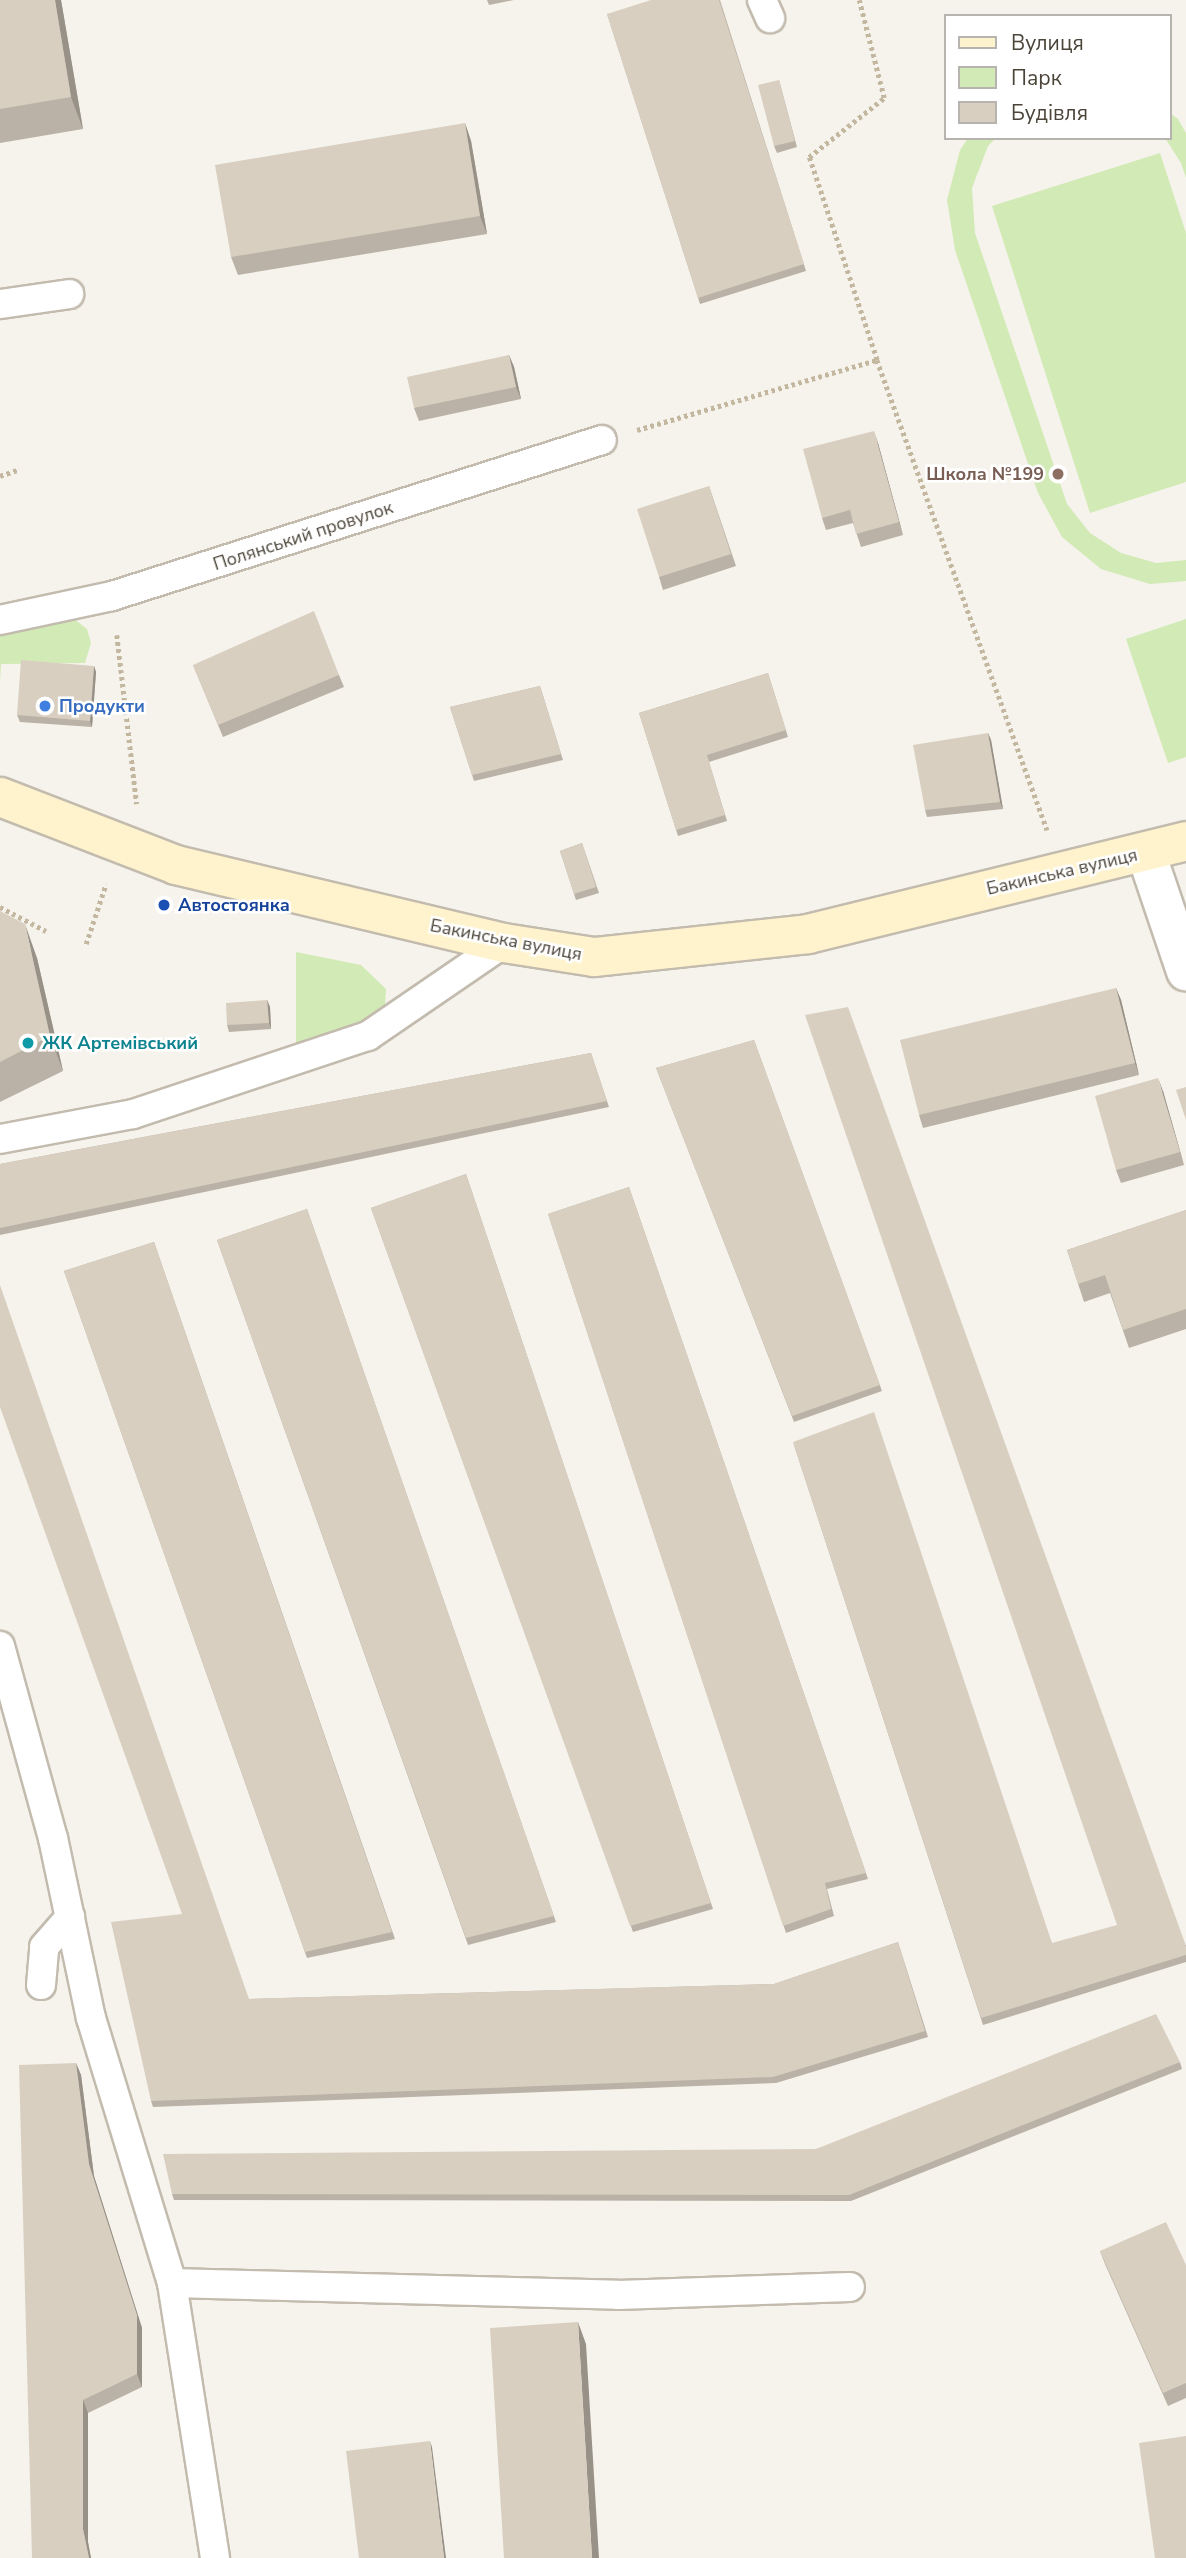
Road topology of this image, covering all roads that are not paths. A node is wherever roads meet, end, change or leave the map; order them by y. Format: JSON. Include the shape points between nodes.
{"nodes":[{"id":1,"x":69,"y":294,"type":"dead end"},
{"id":2,"x":0,"y":304,"type":"edge"},
{"id":3,"x":603,"y":440,"type":"road end"},
{"id":4,"x":0,"y":620,"type":"edge"},
{"id":5,"x":0,"y":797,"type":"edge"},
{"id":6,"x":1186,"y":841,"type":"edge"},
{"id":7,"x":1146,"y":853,"type":"junction"},
{"id":8,"x":504,"y":943,"type":"junction"},
{"id":9,"x":1186,"y":971,"type":"edge"},
{"id":10,"x":0,"y":1139,"type":"edge"},
{"id":11,"x":0,"y":1646,"type":"edge"},
{"id":12,"x":70,"y":1917,"type":"junction"},
{"id":13,"x":41,"y":1985,"type":"dead end"},
{"id":14,"x":172,"y":2284,"type":"junction"},
{"id":15,"x":850,"y":2287,"type":"dead end"},
{"id":16,"x":215,"y":2558,"type":"edge"}],
"edges":[{"from":1,"to":2,"type":"lane"},
{"from":3,"to":4,"type":"lane","name":"Полянський провулок","via":[[112,596]]},
{"from":5,"to":8,"type":"street","name":"Бакинська вулиця","via":[[176,865]]},
{"from":6,"to":7,"type":"street","name":"Бакинська вулиця"},
{"from":7,"to":8,"type":"street","name":"Бакинська вулиця","via":[[1061,869],[808,934],[594,957]]},
{"from":7,"to":9,"type":"street"},
{"from":8,"to":10,"type":"lane","via":[[368,1036],[133,1114]]},
{"from":11,"to":12,"type":"lane"},
{"from":12,"to":13,"type":"lane","via":[[44,1947]]},
{"from":12,"to":14,"type":"lane","via":[[91,2018]]},
{"from":14,"to":15,"type":"lane","via":[[618,2295]]},
{"from":14,"to":16,"type":"lane"}]}
